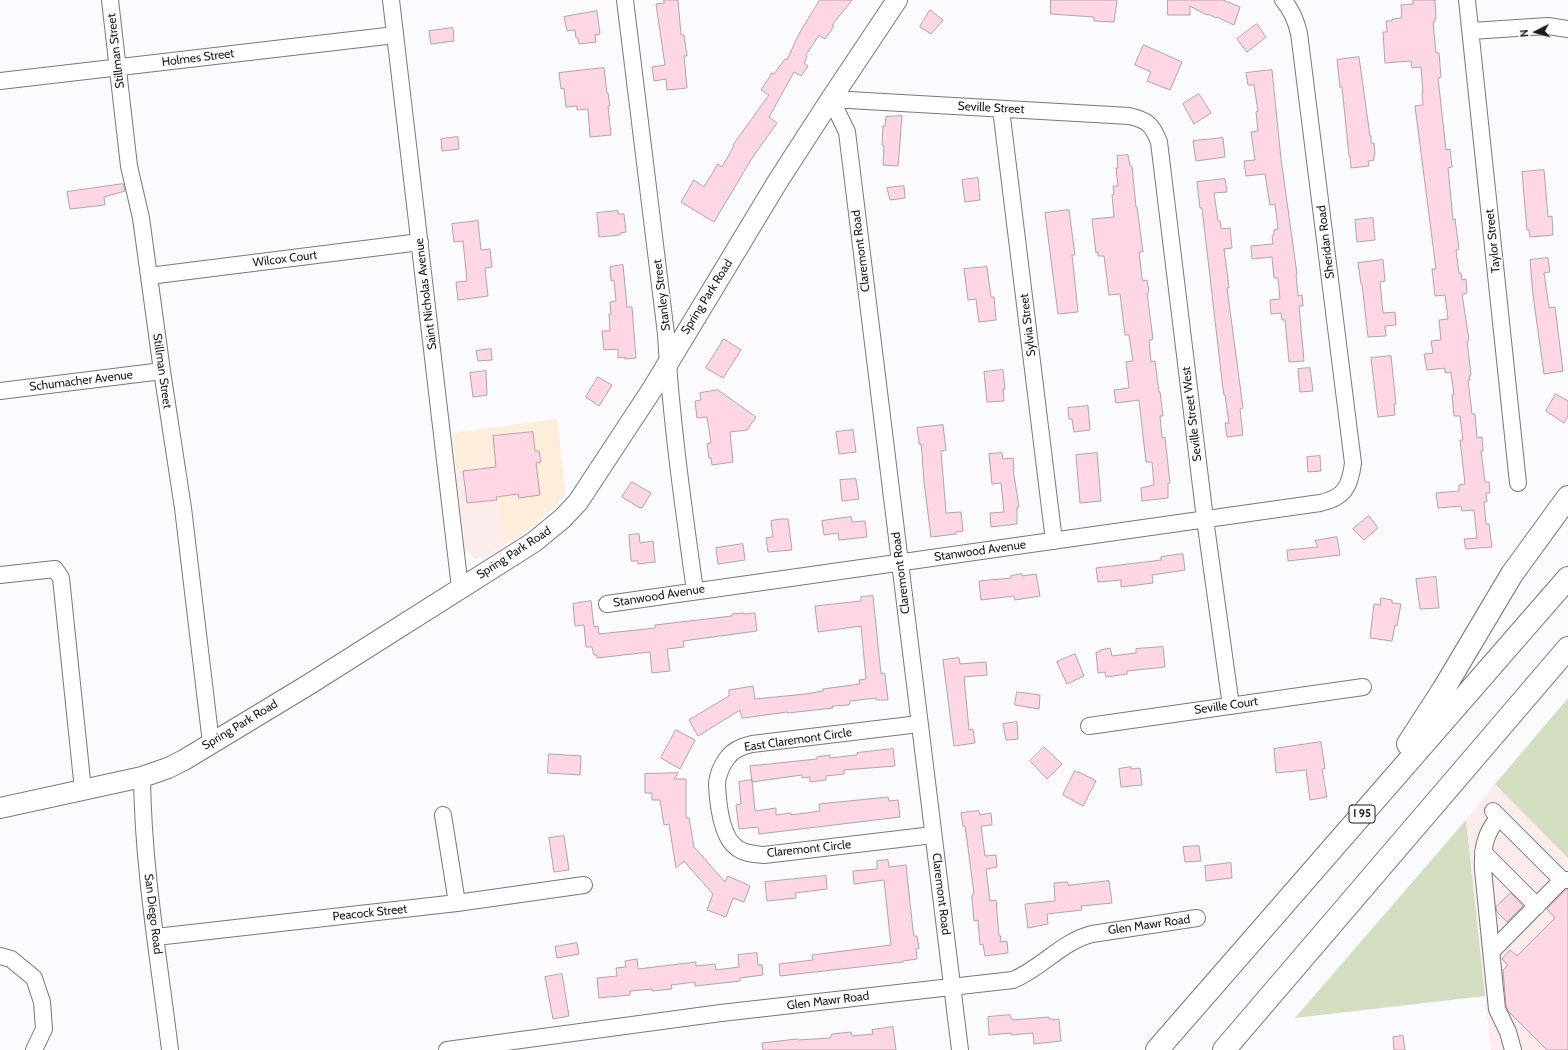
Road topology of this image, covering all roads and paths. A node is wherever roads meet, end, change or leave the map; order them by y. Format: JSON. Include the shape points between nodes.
{"nodes":[{"id":1,"x":110,"y":0,"type":"edge"},
{"id":2,"x":391,"y":0,"type":"edge"},
{"id":3,"x":625,"y":0,"type":"edge"},
{"id":4,"x":897,"y":0,"type":"edge"},
{"id":5,"x":1283,"y":0,"type":"edge"},
{"id":6,"x":1467,"y":0,"type":"edge"},
{"id":7,"x":1568,"y":29,"type":"edge"},
{"id":8,"x":1471,"y":31,"type":"junction"},
{"id":9,"x":395,"y":35,"type":"junction"},
{"id":10,"x":118,"y":68,"type":"junction"},
{"id":11,"x":0,"y":82,"type":"edge"},
{"id":12,"x":830,"y":99,"type":"junction"},
{"id":13,"x":1001,"y":109,"type":"junction"},
{"id":14,"x":1150,"y":124,"type":"joint"},
{"id":15,"x":420,"y":242,"type":"junction"},
{"id":16,"x":149,"y":276,"type":"junction"},
{"id":17,"x":668,"y":361,"type":"junction"},
{"id":18,"x":162,"y":371,"type":"junction"},
{"id":19,"x":0,"y":391,"type":"edge"},
{"id":20,"x":1518,"y":482,"type":"dead end"},
{"id":21,"x":1347,"y":487,"type":"joint"},
{"id":22,"x":1568,"y":497,"type":"edge"},
{"id":23,"x":1205,"y":519,"type":"junction"},
{"id":24,"x":1054,"y":541,"type":"junction"},
{"id":25,"x":899,"y":562,"type":"junction"},
{"id":26,"x":0,"y":575,"type":"edge"},
{"id":27,"x":1568,"y":578,"type":"edge"},
{"id":28,"x":460,"y":588,"type":"junction"},
{"id":29,"x":695,"y":590,"type":"junction"},
{"id":30,"x":607,"y":604,"type":"dead end"},
{"id":31,"x":1568,"y":648,"type":"edge"},
{"id":32,"x":1363,"y":687,"type":"dead end"},
{"id":33,"x":1231,"y":706,"type":"junction"},
{"id":34,"x":919,"y":724,"type":"junction"},
{"id":35,"x":1089,"y":726,"type":"dead end"},
{"id":36,"x":211,"y":743,"type":"junction"},
{"id":37,"x":142,"y":777,"type":"junction"},
{"id":38,"x":83,"y":790,"type":"junction"},
{"id":39,"x":719,"y":802,"type":"joint"},
{"id":40,"x":0,"y":808,"type":"edge"},
{"id":41,"x":1364,"y":812,"type":"junction"},
{"id":42,"x":443,"y":815,"type":"dead end"},
{"id":43,"x":933,"y":835,"type":"junction"},
{"id":44,"x":1483,"y":852,"type":"junction"},
{"id":45,"x":1565,"y":880,"type":"edge"},
{"id":46,"x":584,"y":885,"type":"dead end"},
{"id":47,"x":457,"y":903,"type":"junction"},
{"id":48,"x":1537,"y":906,"type":"junction"},
{"id":49,"x":1197,"y":918,"type":"dead end"},
{"id":50,"x":156,"y":937,"type":"junction"},
{"id":51,"x":1492,"y":951,"type":"junction"},
{"id":52,"x":0,"y":956,"type":"edge"},
{"id":53,"x":952,"y":986,"type":"junction"},
{"id":54,"x":476,"y":1048,"type":"edge"},
{"id":55,"x":34,"y":1050,"type":"edge"},
{"id":56,"x":170,"y":1050,"type":"edge"},
{"id":57,"x":447,"y":1050,"type":"edge"},
{"id":58,"x":960,"y":1050,"type":"edge"},
{"id":59,"x":1157,"y":1050,"type":"edge"},
{"id":60,"x":1224,"y":1050,"type":"edge"},
{"id":61,"x":1514,"y":1050,"type":"edge"}],
"edges":[{"from":1,"to":10,"type":"street","name":"Stillman Street"},
{"from":2,"to":9,"type":"street","name":"Saint Nicholas Avenue"},
{"from":3,"to":17,"type":"street","name":"Stanley Street"},
{"from":4,"to":12,"type":"main road","name":"Spring Park Road"},
{"from":5,"to":21,"type":"street","name":"Sheridan Road","via":[[1297,25],[1308,98],[1353,463]]},
{"from":6,"to":8,"type":"street","name":"Taylor Street"},
{"from":7,"to":8,"type":"street","via":[[1548,26]]},
{"from":8,"to":20,"type":"street","name":"Taylor Street"},
{"from":9,"to":10,"type":"street","name":"Holmes Street"},
{"from":9,"to":15,"type":"street","name":"Saint Nicholas Avenue"},
{"from":10,"to":11,"type":"street","name":"Holmes Street"},
{"from":10,"to":16,"type":"street","name":"Stillman Street","via":[[129,166],[141,218]]},
{"from":12,"to":13,"type":"street","name":"Seville Street"},
{"from":12,"to":17,"type":"main road","name":"Spring Park Road"},
{"from":12,"to":25,"type":"street","name":"Claremont Road","via":[[847,132]]},
{"from":13,"to":14,"type":"street","name":"Seville Street","via":[[1129,116],[1140,118]]},
{"from":13,"to":24,"type":"street","name":"Sylvia Street"},
{"from":14,"to":23,"type":"street","name":"Seville Street West","via":[[1159,142]]},
{"from":15,"to":16,"type":"street","name":"Wilcox Court"},
{"from":15,"to":28,"type":"street","name":"Saint Nicholas Avenue"},
{"from":16,"to":18,"type":"street","name":"Stillman Street"},
{"from":17,"to":28,"type":"main road","name":"Spring Park Road","via":[[578,502],[546,533]]},
{"from":17,"to":29,"type":"street","name":"Stanley Street","via":[[682,502]]},
{"from":18,"to":19,"type":"street","name":"Schumacher Avenue"},
{"from":18,"to":36,"type":"street","name":"Stillman Street","via":[[183,508]]},
{"from":21,"to":23,"type":"street","name":"Stanwood Avenue","via":[[1342,494],[1332,500],[1320,503]]},
{"from":22,"to":41,"type":"highway","via":[[1512,574],[1444,690]]},
{"from":23,"to":24,"type":"street","name":"Stanwood Avenue"},
{"from":23,"to":33,"type":"street","name":"Seville Street West"},
{"from":24,"to":25,"type":"street","name":"Stanwood Avenue"},
{"from":25,"to":29,"type":"street","name":"Stanwood Avenue"},
{"from":25,"to":34,"type":"street","name":"Claremont Road"},
{"from":26,"to":38,"type":"street","via":[[55,569],[61,578]]},
{"from":27,"to":41,"type":"highway","number":"I 95"},
{"from":28,"to":36,"type":"main road","name":"Spring Park Road","via":[[308,685]]},
{"from":29,"to":30,"type":"street","name":"Stanwood Avenue"},
{"from":31,"to":60,"type":"highway"},
{"from":32,"to":33,"type":"street","name":"Seville Court"},
{"from":33,"to":35,"type":"street","name":"Seville Court"},
{"from":34,"to":39,"type":"street","name":"East Claremont Circle","via":[[752,744],[739,748],[728,756],[721,768],[717,784]]},
{"from":34,"to":43,"type":"street","name":"Claremont Road"},
{"from":36,"to":37,"type":"main road","name":"Spring Park Road","via":[[168,768]]},
{"from":37,"to":38,"type":"main road","name":"Spring Park Road"},
{"from":37,"to":50,"type":"street","name":"San Diego Road","via":[[147,869]]},
{"from":38,"to":40,"type":"main road","name":"Spring Park Road"},
{"from":39,"to":43,"type":"street","name":"Claremont Circle","via":[[723,827],[729,841],[749,854],[764,855]]},
{"from":41,"to":59,"type":"highway","number":"I 95"},
{"from":42,"to":47,"type":"street"},
{"from":43,"to":53,"type":"street","name":"Claremont Road"},
{"from":44,"to":45,"type":"street","via":[[1488,831],[1496,814]]},
{"from":44,"to":48,"type":"street"},
{"from":44,"to":51,"type":"street"},
{"from":45,"to":48,"type":"street"},
{"from":46,"to":47,"type":"street","name":"Peacock Street"},
{"from":47,"to":50,"type":"street","name":"Peacock Street"},
{"from":48,"to":51,"type":"street"},
{"from":49,"to":53,"type":"street","name":"Glen Mawr Road","via":[[1081,937],[1065,945],[1032,971],[1013,980]]},
{"from":50,"to":56,"type":"street","name":"San Diego Road"},
{"from":51,"to":61,"type":"street","via":[[1497,1009]]},
{"from":52,"to":55,"type":"street","via":[[11,960],[34,978],[42,1002],[44,1029]]},
{"from":53,"to":54,"type":"street","name":"Glen Mawr Road","via":[[721,1013]]},
{"from":53,"to":58,"type":"street","name":"Claremont Road"},
{"from":54,"to":57,"type":"street","name":"Glen Mawr Road"}]}
